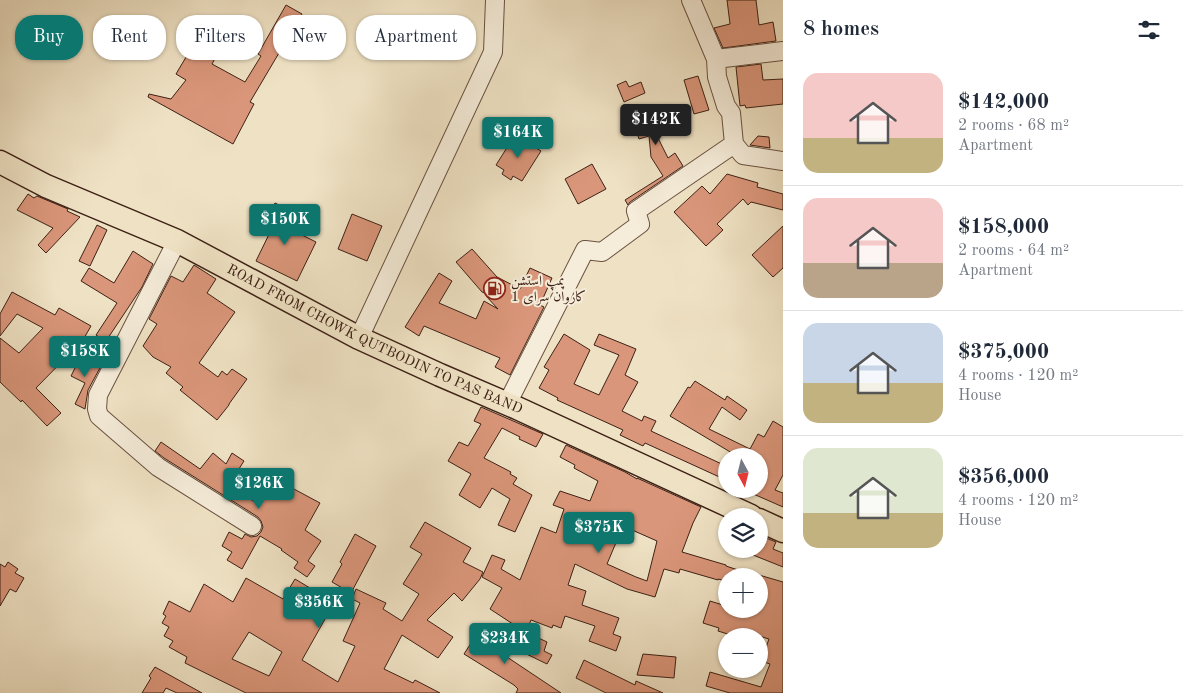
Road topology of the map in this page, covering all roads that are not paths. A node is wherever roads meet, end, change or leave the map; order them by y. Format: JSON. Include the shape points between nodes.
{"nodes":[{"id":1,"x":495,"y":0,"type":"edge"},
{"id":2,"x":691,"y":0,"type":"edge"},
{"id":3,"x":783,"y":51,"type":"edge"},
{"id":4,"x":716,"y":59,"type":"junction"},
{"id":5,"x":734,"y":144,"type":"junction"},
{"id":6,"x":783,"y":161,"type":"edge"},
{"id":7,"x":0,"y":162,"type":"edge"},
{"id":8,"x":177,"y":241,"type":"junction"},
{"id":9,"x":359,"y":338,"type":"junction"},
{"id":10,"x":507,"y":404,"type":"junction"},
{"id":11,"x":734,"y":508,"type":"edge"},
{"id":12,"x":768,"y":524,"type":"edge"},
{"id":13,"x":252,"y":526,"type":"dead end"},
{"id":14,"x":783,"y":531,"type":"edge"}],
"edges":[{"from":1,"to":9,"type":"street","via":[[493,52]]},
{"from":2,"to":4,"type":"street"},
{"from":3,"to":4,"type":"street"},
{"from":4,"to":5,"type":"street","via":[[717,77],[731,113]]},
{"from":5,"to":6,"type":"street","via":[[743,155]]},
{"from":5,"to":10,"type":"street","via":[[636,210],[640,224],[602,252],[585,250]]},
{"from":7,"to":8,"type":"main road","name":"ROAD FROM CHOWK QUTBODIN TO PAS BAND","via":[[46,186]]},
{"from":8,"to":9,"type":"main road","name":"ROAD FROM CHOWK QUTBODIN TO PAS BAND"},
{"from":8,"to":13,"type":"street","via":[[98,395],[97,409],[99,416],[158,467]]},
{"from":9,"to":10,"type":"main road","name":"ROAD FROM CHOWK QUTBODIN TO PAS BAND"},
{"from":10,"to":11,"type":"main road","name":"ROAD FROM CHOWK QUTBODIN TO PAS BAND"},
{"from":12,"to":14,"type":"main road"}]}
